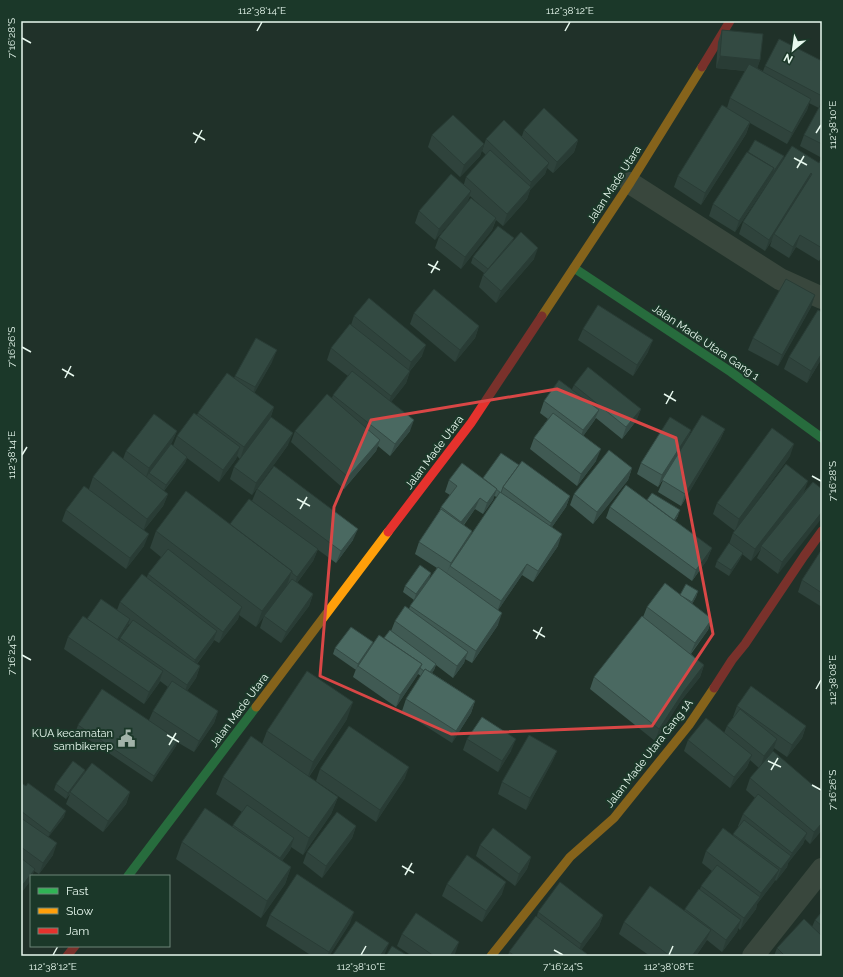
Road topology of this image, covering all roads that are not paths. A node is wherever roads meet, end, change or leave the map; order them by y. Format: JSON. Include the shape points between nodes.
{"nodes":[{"id":1,"x":730,"y":21,"type":"edge"},
{"id":2,"x":630,"y":183,"type":"junction"},
{"id":3,"x":574,"y":268,"type":"junction"},
{"id":4,"x":822,"y":298,"type":"edge"},
{"id":5,"x":822,"y":438,"type":"edge"},
{"id":6,"x":822,"y":532,"type":"edge"},
{"id":7,"x":822,"y":869,"type":"edge"},
{"id":8,"x":129,"y":875,"type":"edge"},
{"id":9,"x":74,"y":947,"type":"edge"},
{"id":10,"x":67,"y":956,"type":"edge"},
{"id":11,"x":491,"y":956,"type":"edge"},
{"id":12,"x":753,"y":956,"type":"edge"}],
"edges":[{"from":1,"to":2,"type":"street","name":"Jalan Made Utara"},
{"from":2,"to":3,"type":"street","name":"Jalan Made Utara"},
{"from":2,"to":4,"type":"street","via":[[780,279]]},
{"from":3,"to":5,"type":"street","name":"Jalan Made Utara Gang 1","via":[[698,350]]},
{"from":3,"to":8,"type":"street","name":"Jalan Made Utara","via":[[471,423]]},
{"from":6,"to":11,"type":"street","name":"Jalan Made Utara Gang 1A","via":[[689,725],[614,818],[570,857]]},
{"from":7,"to":12,"type":"street"},
{"from":9,"to":10,"type":"street"}]}
